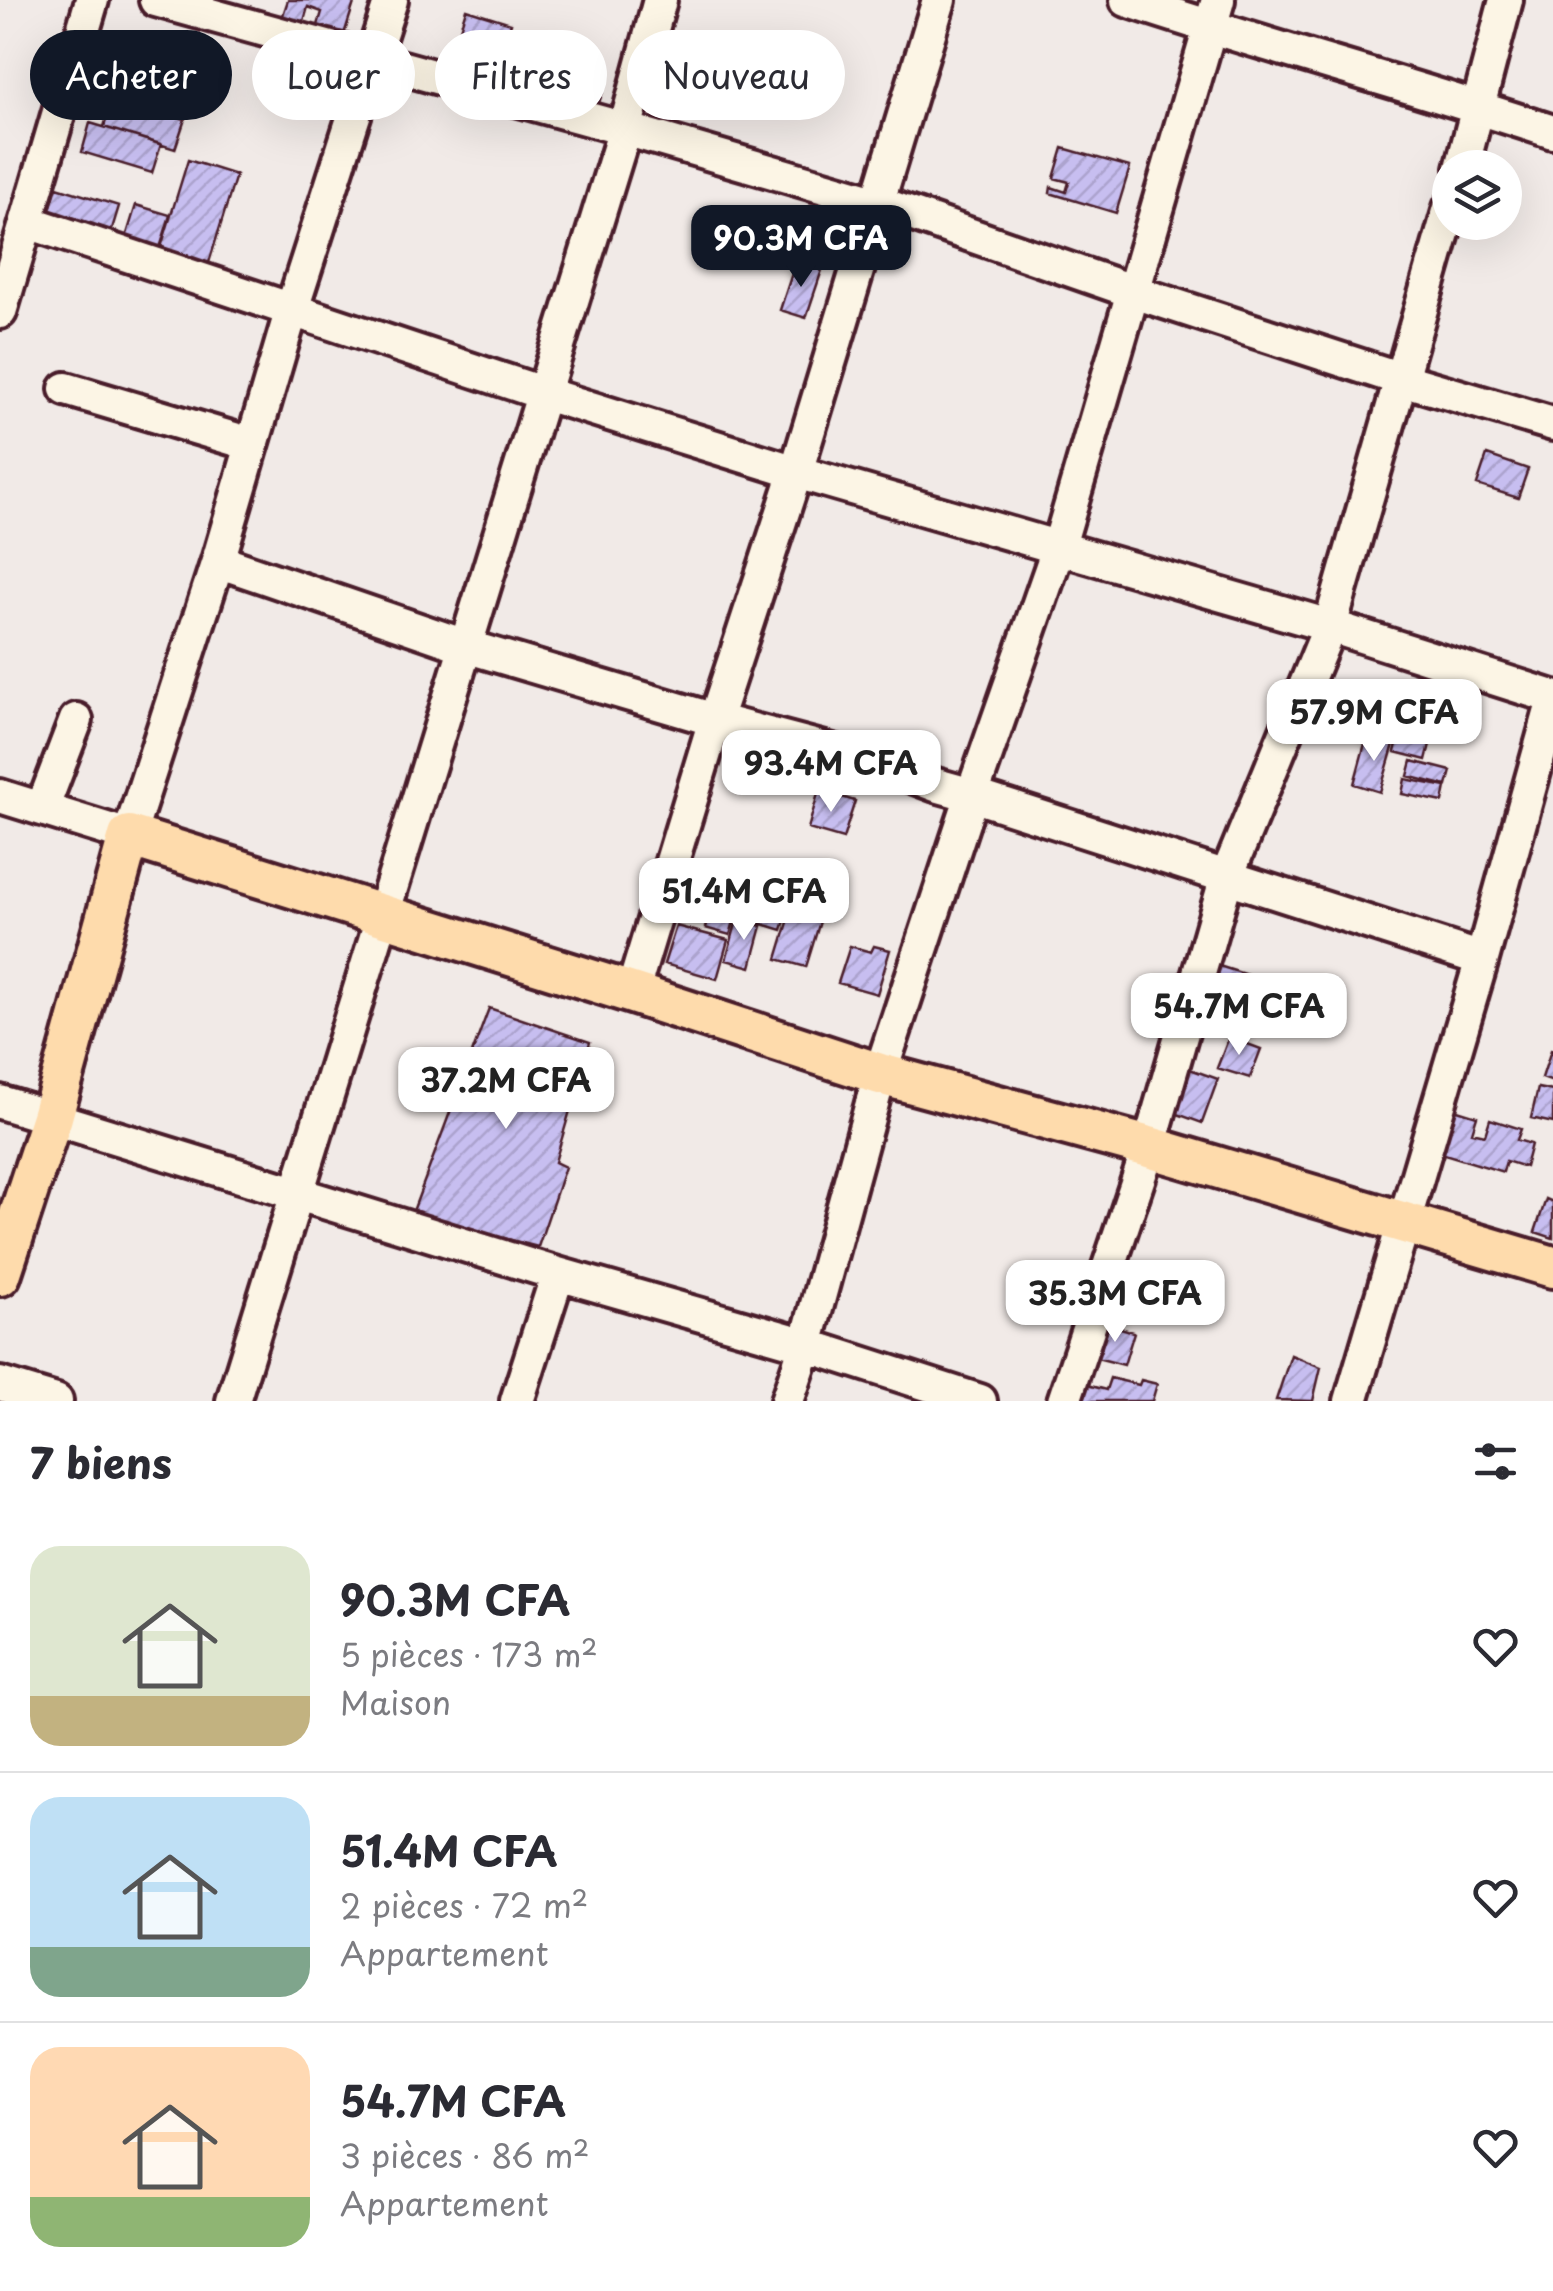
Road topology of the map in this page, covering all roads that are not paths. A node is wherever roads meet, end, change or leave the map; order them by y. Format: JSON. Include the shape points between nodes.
{"nodes":[{"id":1,"x":92,"y":0,"type":"edge"},
{"id":2,"x":156,"y":0,"type":"edge"},
{"id":3,"x":391,"y":0,"type":"edge"},
{"id":4,"x":660,"y":0,"type":"edge"},
{"id":5,"x":938,"y":0,"type":"edge"},
{"id":6,"x":1127,"y":0,"type":"edge"},
{"id":7,"x":1506,"y":0,"type":"edge"},
{"id":8,"x":1214,"y":14,"type":"edge"},
{"id":9,"x":264,"y":30,"type":"edge"},
{"id":10,"x":382,"y":30,"type":"edge"},
{"id":11,"x":415,"y":72,"type":"edge"},
{"id":12,"x":1479,"y":107,"type":"junction"},
{"id":13,"x":353,"y":120,"type":"edge"},
{"id":14,"x":625,"y":129,"type":"junction"},
{"id":15,"x":1553,"y":132,"type":"edge"},
{"id":16,"x":1467,"y":150,"type":"edge"},
{"id":17,"x":878,"y":204,"type":"junction"},
{"id":18,"x":28,"y":222,"type":"junction"},
{"id":19,"x":1441,"y":240,"type":"edge"},
{"id":20,"x":1134,"y":292,"type":"junction"},
{"id":21,"x":292,"y":309,"type":"junction"},
{"id":22,"x":0,"y":312,"type":"edge"},
{"id":23,"x":1401,"y":379,"type":"junction"},
{"id":24,"x":66,"y":389,"type":"dead end"},
{"id":25,"x":542,"y":393,"type":"junction"},
{"id":26,"x":1553,"y":424,"type":"edge"},
{"id":27,"x":251,"y":444,"type":"junction"},
{"id":28,"x":796,"y":472,"type":"junction"},
{"id":29,"x":1059,"y":546,"type":"junction"},
{"id":30,"x":218,"y":561,"type":"junction"},
{"id":31,"x":1330,"y":626,"type":"junction"},
{"id":32,"x":465,"y":646,"type":"junction"},
{"id":33,"x":1553,"y":700,"type":"edge"},
{"id":34,"x":76,"y":720,"type":"dead end"},
{"id":35,"x":716,"y":720,"type":"junction"},
{"id":36,"x":972,"y":795,"type":"junction"},
{"id":37,"x":0,"y":796,"type":"edge"},
{"id":38,"x":42,"y":809,"type":"junction"},
{"id":39,"x":130,"y":836,"type":"junction"},
{"id":40,"x":1228,"y":876,"type":"junction"},
{"id":41,"x":383,"y":915,"type":"junction"},
{"id":42,"x":1482,"y":959,"type":"junction"},
{"id":43,"x":632,"y":993,"type":"junction"},
{"id":44,"x":880,"y":1074,"type":"junction"},
{"id":45,"x":0,"y":1102,"type":"edge"},
{"id":46,"x":52,"y":1116,"type":"junction"},
{"id":47,"x":1149,"y":1147,"type":"junction"},
{"id":48,"x":298,"y":1193,"type":"junction"},
{"id":49,"x":1405,"y":1222,"type":"junction"},
{"id":50,"x":1553,"y":1267,"type":"edge"},
{"id":51,"x":558,"y":1274,"type":"junction"},
{"id":52,"x":0,"y":1275,"type":"edge"},
{"id":53,"x":806,"y":1344,"type":"junction"},
{"id":54,"x":0,"y":1384,"type":"edge"},
{"id":55,"x":56,"y":1401,"type":"edge"},
{"id":56,"x":233,"y":1401,"type":"edge"},
{"id":57,"x":517,"y":1401,"type":"edge"},
{"id":58,"x":787,"y":1401,"type":"edge"},
{"id":59,"x":980,"y":1401,"type":"edge"},
{"id":60,"x":1064,"y":1401,"type":"edge"},
{"id":61,"x":1351,"y":1401,"type":"edge"}],
"edges":[{"from":1,"to":18,"type":"street"},
{"from":2,"to":9,"type":"street"},
{"from":3,"to":10,"type":"street"},
{"from":4,"to":14,"type":"street"},
{"from":5,"to":17,"type":"street"},
{"from":6,"to":8,"type":"street"},
{"from":7,"to":12,"type":"street"},
{"from":8,"to":12,"type":"street"},
{"from":8,"to":20,"type":"street"},
{"from":11,"to":14,"type":"street"},
{"from":12,"to":15,"type":"street"},
{"from":12,"to":16,"type":"street"},
{"from":13,"to":21,"type":"street"},
{"from":14,"to":17,"type":"street"},
{"from":14,"to":25,"type":"street"},
{"from":17,"to":20,"type":"street"},
{"from":17,"to":28,"type":"street"},
{"from":18,"to":21,"type":"street"},
{"from":18,"to":22,"type":"street"},
{"from":19,"to":23,"type":"street"},
{"from":20,"to":23,"type":"street"},
{"from":20,"to":29,"type":"street"},
{"from":21,"to":25,"type":"street"},
{"from":21,"to":27,"type":"street"},
{"from":23,"to":26,"type":"street"},
{"from":23,"to":31,"type":"street"},
{"from":24,"to":27,"type":"street"},
{"from":25,"to":28,"type":"street"},
{"from":25,"to":32,"type":"street"},
{"from":27,"to":30,"type":"street"},
{"from":28,"to":29,"type":"street"},
{"from":28,"to":35,"type":"street"},
{"from":29,"to":31,"type":"street"},
{"from":29,"to":36,"type":"street"},
{"from":30,"to":32,"type":"street"},
{"from":30,"to":39,"type":"street"},
{"from":31,"to":33,"type":"street"},
{"from":31,"to":40,"type":"street"},
{"from":32,"to":35,"type":"street"},
{"from":32,"to":41,"type":"street"},
{"from":33,"to":42,"type":"street"},
{"from":34,"to":38,"type":"street"},
{"from":35,"to":36,"type":"street"},
{"from":35,"to":43,"type":"street"},
{"from":36,"to":40,"type":"street"},
{"from":36,"to":44,"type":"street"},
{"from":37,"to":38,"type":"street"},
{"from":38,"to":39,"type":"street"},
{"from":39,"to":41,"type":"main road"},
{"from":39,"to":46,"type":"main road"},
{"from":40,"to":42,"type":"street"},
{"from":40,"to":47,"type":"street"},
{"from":41,"to":43,"type":"main road"},
{"from":41,"to":48,"type":"street"},
{"from":42,"to":49,"type":"street"},
{"from":43,"to":44,"type":"main road"},
{"from":44,"to":47,"type":"main road"},
{"from":44,"to":53,"type":"street"},
{"from":45,"to":46,"type":"street"},
{"from":46,"to":48,"type":"street"},
{"from":46,"to":52,"type":"main road"},
{"from":47,"to":49,"type":"main road"},
{"from":47,"to":60,"type":"street"},
{"from":48,"to":51,"type":"street"},
{"from":48,"to":56,"type":"street"},
{"from":49,"to":50,"type":"main road"},
{"from":49,"to":61,"type":"street"},
{"from":51,"to":53,"type":"street"},
{"from":51,"to":57,"type":"street"},
{"from":53,"to":58,"type":"street"},
{"from":53,"to":59,"type":"street"},
{"from":54,"to":55,"type":"street"}]}
